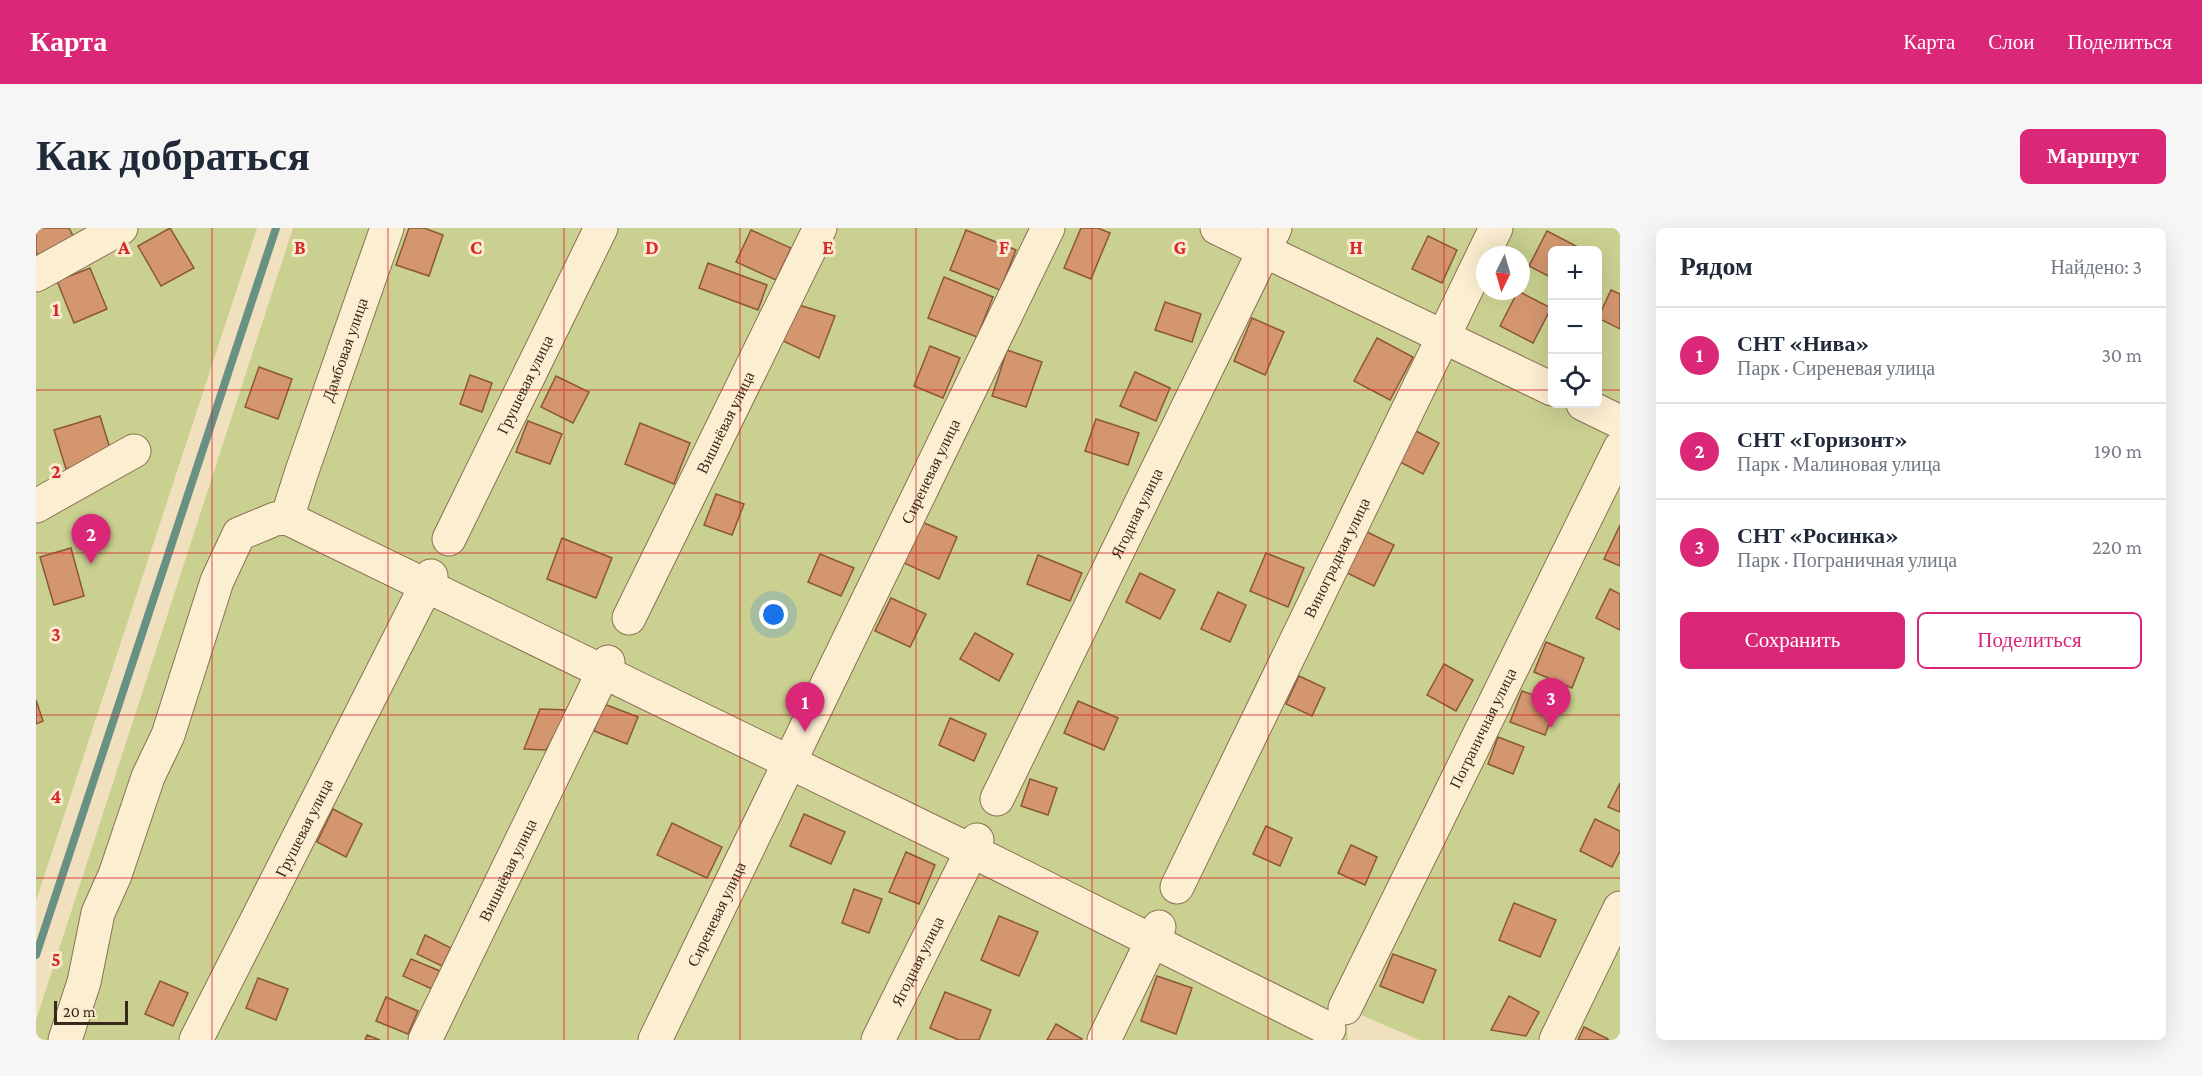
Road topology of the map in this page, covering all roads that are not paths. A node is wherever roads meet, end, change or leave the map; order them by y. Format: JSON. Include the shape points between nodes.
{"nodes":[{"id":1,"x":121,"y":228,"type":"edge"},
{"id":2,"x":387,"y":228,"type":"edge"},
{"id":3,"x":601,"y":228,"type":"edge"},
{"id":4,"x":820,"y":228,"type":"edge"},
{"id":5,"x":1048,"y":228,"type":"edge"},
{"id":6,"x":1217,"y":228,"type":"edge"},
{"id":7,"x":1496,"y":228,"type":"edge"},
{"id":8,"x":1270,"y":239,"type":"edge"},
{"id":9,"x":36,"y":275,"type":"edge"},
{"id":10,"x":1445,"y":336,"type":"junction"},
{"id":11,"x":1548,"y":387,"type":"edge"},
{"id":12,"x":1591,"y":408,"type":"edge"},
{"id":13,"x":1620,"y":422,"type":"edge"},
{"id":14,"x":1620,"y":448,"type":"edge"},
{"id":15,"x":134,"y":452,"type":"dead end"},
{"id":16,"x":36,"y":506,"type":"edge"},
{"id":17,"x":287,"y":519,"type":"junction"},
{"id":18,"x":449,"y":539,"type":"dead end"},
{"id":19,"x":429,"y":580,"type":"junction"},
{"id":20,"x":629,"y":618,"type":"dead end"},
{"id":21,"x":600,"y":678,"type":"junction"},
{"id":22,"x":783,"y":776,"type":"junction"},
{"id":23,"x":997,"y":799,"type":"dead end"},
{"id":24,"x":974,"y":845,"type":"junction"},
{"id":25,"x":1177,"y":887,"type":"dead end"},
{"id":26,"x":1620,"y":908,"type":"edge"},
{"id":27,"x":1151,"y":944,"type":"junction"},
{"id":28,"x":1335,"y":1023,"type":"edge"},
{"id":29,"x":65,"y":1040,"type":"edge"},
{"id":30,"x":196,"y":1040,"type":"edge"},
{"id":31,"x":425,"y":1040,"type":"edge"},
{"id":32,"x":655,"y":1040,"type":"edge"},
{"id":33,"x":878,"y":1040,"type":"edge"},
{"id":34,"x":1104,"y":1040,"type":"edge"},
{"id":35,"x":1556,"y":1040,"type":"edge"}],
"edges":[{"from":1,"to":9,"type":"street"},
{"from":2,"to":17,"type":"street","name":"Дамбовая улица"},
{"from":3,"to":18,"type":"street","name":"Грушевая улица"},
{"from":4,"to":20,"type":"street","name":"Вишнёвая улица"},
{"from":5,"to":22,"type":"street","name":"Сиреневая улица"},
{"from":6,"to":8,"type":"street"},
{"from":7,"to":10,"type":"street","name":"Виноградная улица"},
{"from":8,"to":10,"type":"street"},
{"from":8,"to":23,"type":"street","name":"Ягодная улица"},
{"from":10,"to":11,"type":"street"},
{"from":10,"to":25,"type":"street","name":"Виноградная улица"},
{"from":12,"to":13,"type":"street"},
{"from":14,"to":28,"type":"street","name":"Пограничная улица"},
{"from":15,"to":16,"type":"street"},
{"from":17,"to":19,"type":"street"},
{"from":17,"to":29,"type":"street","via":[[275,519],[239,534],[221,571],[168,735],[148,777],[98,913],[84,982]]},
{"from":19,"to":21,"type":"street"},
{"from":19,"to":30,"type":"street","name":"Грушевая улица"},
{"from":21,"to":22,"type":"street"},
{"from":21,"to":31,"type":"street","name":"Вишнёвая улица"},
{"from":22,"to":24,"type":"street"},
{"from":22,"to":32,"type":"street","name":"Сиреневая улица"},
{"from":24,"to":27,"type":"street"},
{"from":24,"to":33,"type":"street","name":"Ягодная улица"},
{"from":26,"to":35,"type":"street"},
{"from":27,"to":28,"type":"street"},
{"from":27,"to":34,"type":"street"}]}
